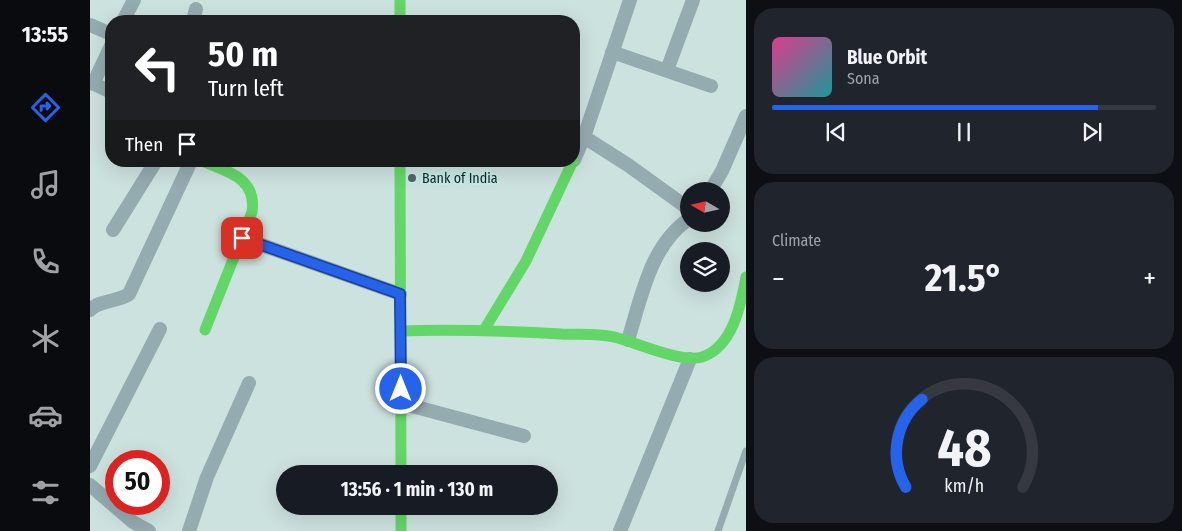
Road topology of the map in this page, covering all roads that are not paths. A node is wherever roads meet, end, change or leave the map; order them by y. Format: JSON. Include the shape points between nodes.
{"nodes":[{"id":1,"x":134,"y":0,"type":"edge"},
{"id":2,"x":400,"y":0,"type":"edge"},
{"id":3,"x":630,"y":0,"type":"edge"},
{"id":4,"x":693,"y":0,"type":"edge"},
{"id":5,"x":126,"y":15,"type":"edge"},
{"id":6,"x":400,"y":15,"type":"edge"},
{"id":7,"x":90,"y":25,"type":"edge"},
{"id":8,"x":105,"y":31,"type":"edge"},
{"id":9,"x":612,"y":52,"type":"junction"},
{"id":10,"x":105,"y":57,"type":"edge"},
{"id":11,"x":667,"y":70,"type":"junction"},
{"id":12,"x":91,"y":83,"type":"edge"},
{"id":13,"x":711,"y":86,"type":"dead end"},
{"id":14,"x":105,"y":89,"type":"edge"},
{"id":15,"x":746,"y":116,"type":"edge"},
{"id":16,"x":584,"y":137,"type":"junction"},
{"id":17,"x":580,"y":147,"type":"edge"},
{"id":18,"x":152,"y":167,"type":"edge"},
{"id":19,"x":188,"y":167,"type":"edge"},
{"id":20,"x":214,"y":167,"type":"edge"},
{"id":21,"x":400,"y":167,"type":"edge"},
{"id":22,"x":571,"y":167,"type":"edge"},
{"id":23,"x":715,"y":182,"type":"edge"},
{"id":24,"x":680,"y":203,"type":"edge"},
{"id":25,"x":680,"y":226,"type":"edge"},
{"id":26,"x":113,"y":230,"type":"dead end"},
{"id":27,"x":242,"y":238,"type":"junction"},
{"id":28,"x":746,"y":277,"type":"edge"},
{"id":29,"x":400,"y":294,"type":"junction"},
{"id":30,"x":90,"y":310,"type":"edge"},
{"id":31,"x":160,"y":328,"type":"dead end"},
{"id":32,"x":205,"y":330,"type":"dead end"},
{"id":33,"x":484,"y":330,"type":"junction"},
{"id":34,"x":401,"y":331,"type":"junction"},
{"id":35,"x":628,"y":340,"type":"junction"},
{"id":36,"x":690,"y":359,"type":"junction"},
{"id":37,"x":249,"y":383,"type":"dead end"},
{"id":38,"x":401,"y":403,"type":"junction"},
{"id":39,"x":524,"y":436,"type":"dead end"},
{"id":40,"x":746,"y":451,"type":"edge"},
{"id":41,"x":401,"y":465,"type":"edge"},
{"id":42,"x":90,"y":466,"type":"edge"},
{"id":43,"x":90,"y":485,"type":"edge"},
{"id":44,"x":401,"y":515,"type":"edge"},
{"id":45,"x":150,"y":531,"type":"edge"},
{"id":46,"x":189,"y":531,"type":"edge"},
{"id":47,"x":400,"y":531,"type":"edge"},
{"id":48,"x":620,"y":531,"type":"edge"},
{"id":49,"x":718,"y":531,"type":"edge"}],
"edges":[{"from":1,"to":5,"type":"street"},
{"from":2,"to":6,"type":"street"},
{"from":3,"to":9,"type":"street"},
{"from":4,"to":11,"type":"street"},
{"from":7,"to":8,"type":"street"},
{"from":9,"to":11,"type":"street"},
{"from":9,"to":16,"type":"street"},
{"from":10,"to":12,"type":"street"},
{"from":11,"to":13,"type":"street"},
{"from":12,"to":14,"type":"street"},
{"from":15,"to":23,"type":"street"},
{"from":16,"to":17,"type":"street"},
{"from":16,"to":24,"type":"street"},
{"from":18,"to":26,"type":"street"},
{"from":19,"to":30,"type":"street","via":[[129,294],[94,305]]},
{"from":20,"to":27,"type":"street","via":[[243,181],[252,191],[252,212]]},
{"from":21,"to":29,"type":"street"},
{"from":22,"to":33,"type":"street","via":[[526,261]]},
{"from":25,"to":35,"type":"street","via":[[673,232],[647,279]]},
{"from":27,"to":29,"type":"street"},
{"from":27,"to":32,"type":"street"},
{"from":28,"to":36,"type":"street","via":[[726,337],[717,350],[702,358]]},
{"from":29,"to":34,"type":"street"},
{"from":31,"to":42,"type":"street"},
{"from":33,"to":34,"type":"street"},
{"from":33,"to":35,"type":"street"},
{"from":34,"to":38,"type":"street"},
{"from":35,"to":36,"type":"street"},
{"from":36,"to":48,"type":"street"},
{"from":37,"to":46,"type":"street","via":[[207,478]]},
{"from":38,"to":39,"type":"street"},
{"from":38,"to":41,"type":"street"},
{"from":40,"to":49,"type":"lane"},
{"from":43,"to":45,"type":"street","via":[[133,522]]},
{"from":44,"to":47,"type":"street"}]}
